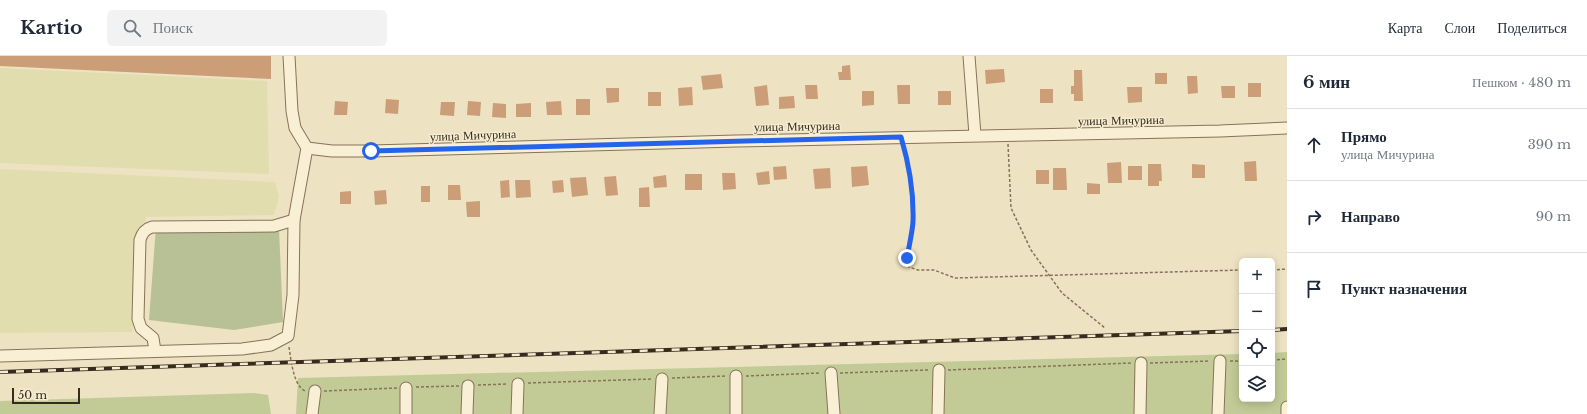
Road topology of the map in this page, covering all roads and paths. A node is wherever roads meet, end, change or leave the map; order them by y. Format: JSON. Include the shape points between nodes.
{"nodes":[{"id":1,"x":289,"y":56,"type":"edge"},
{"id":2,"x":969,"y":56,"type":"edge"},
{"id":3,"x":1287,"y":128,"type":"edge"},
{"id":4,"x":974,"y":135,"type":"junction"},
{"id":5,"x":1008,"y":135,"type":"junction"},
{"id":6,"x":901,"y":137,"type":"junction"},
{"id":7,"x":307,"y":148,"type":"junction"},
{"id":8,"x":294,"y":220,"type":"junction"},
{"id":9,"x":1287,"y":269,"type":"edge"},
{"id":10,"x":1239,"y":270,"type":"edge"},
{"id":11,"x":1275,"y":270,"type":"edge"},
{"id":12,"x":1050,"y":276,"type":"junction"},
{"id":13,"x":1105,"y":328,"type":"dead end"},
{"id":14,"x":288,"y":336,"type":"junction"},
{"id":15,"x":155,"y":351,"type":"junction"},
{"id":16,"x":0,"y":356,"type":"edge"},
{"id":17,"x":1287,"y":359,"type":"edge"},
{"id":18,"x":1275,"y":360,"type":"edge"},
{"id":19,"x":1220,"y":361,"type":"junction"},
{"id":20,"x":1239,"y":361,"type":"edge"},
{"id":21,"x":1141,"y":363,"type":"junction"},
{"id":22,"x":939,"y":370,"type":"junction"},
{"id":23,"x":831,"y":373,"type":"junction"},
{"id":24,"x":736,"y":376,"type":"junction"},
{"id":25,"x":662,"y":379,"type":"junction"},
{"id":26,"x":518,"y":384,"type":"junction"},
{"id":27,"x":468,"y":386,"type":"junction"},
{"id":28,"x":406,"y":388,"type":"junction"},
{"id":29,"x":315,"y":391,"type":"junction"},
{"id":30,"x":1287,"y":407,"type":"edge"},
{"id":31,"x":312,"y":414,"type":"edge"},
{"id":32,"x":406,"y":414,"type":"edge"},
{"id":33,"x":467,"y":414,"type":"edge"},
{"id":34,"x":517,"y":414,"type":"edge"},
{"id":35,"x":660,"y":414,"type":"edge"},
{"id":36,"x":736,"y":414,"type":"edge"},
{"id":37,"x":834,"y":414,"type":"edge"},
{"id":38,"x":938,"y":414,"type":"edge"},
{"id":39,"x":1140,"y":414,"type":"edge"},
{"id":40,"x":1218,"y":414,"type":"edge"},
{"id":41,"x":1287,"y":414,"type":"edge"}],
"edges":[{"from":1,"to":7,"type":"street","via":[[295,128]]},
{"from":2,"to":4,"type":"street"},
{"from":3,"to":5,"type":"street","name":"улица Мичурина"},
{"from":4,"to":5,"type":"street","name":"улица Мичурина"},
{"from":4,"to":6,"type":"street","name":"улица Мичурина"},
{"from":5,"to":12,"type":"path","via":[[1011,208],[1031,250]]},
{"from":6,"to":7,"type":"street","name":"улица Мичурина","via":[[332,152]]},
{"from":6,"to":12,"type":"path","via":[[911,184],[913,222],[907,258],[909,267],[934,270],[955,278]]},
{"from":7,"to":8,"type":"street"},
{"from":8,"to":14,"type":"street","via":[[293,295]]},
{"from":8,"to":15,"type":"street","via":[[274,226],[146,229],[140,240],[138,319],[141,328],[153,338]]},
{"from":9,"to":11,"type":"path"},
{"from":10,"to":12,"type":"path"},
{"from":12,"to":13,"type":"path","via":[[1062,293]]},
{"from":14,"to":15,"type":"street","via":[[271,345],[242,349]]},
{"from":14,"to":29,"type":"path","via":[[294,372],[301,389],[307,392]]},
{"from":15,"to":16,"type":"street"},
{"from":17,"to":18,"type":"path"},
{"from":19,"to":20,"type":"path"},
{"from":19,"to":21,"type":"path"},
{"from":19,"to":40,"type":"street"},
{"from":21,"to":22,"type":"path"},
{"from":21,"to":39,"type":"street"},
{"from":22,"to":23,"type":"path"},
{"from":22,"to":38,"type":"street"},
{"from":23,"to":24,"type":"path"},
{"from":23,"to":37,"type":"street"},
{"from":24,"to":25,"type":"path"},
{"from":24,"to":36,"type":"street"},
{"from":25,"to":26,"type":"path"},
{"from":25,"to":35,"type":"street"},
{"from":26,"to":27,"type":"path"},
{"from":26,"to":34,"type":"street"},
{"from":27,"to":28,"type":"path"},
{"from":27,"to":33,"type":"street"},
{"from":28,"to":29,"type":"path"},
{"from":28,"to":32,"type":"street"},
{"from":29,"to":31,"type":"street"},
{"from":30,"to":41,"type":"street"}]}
